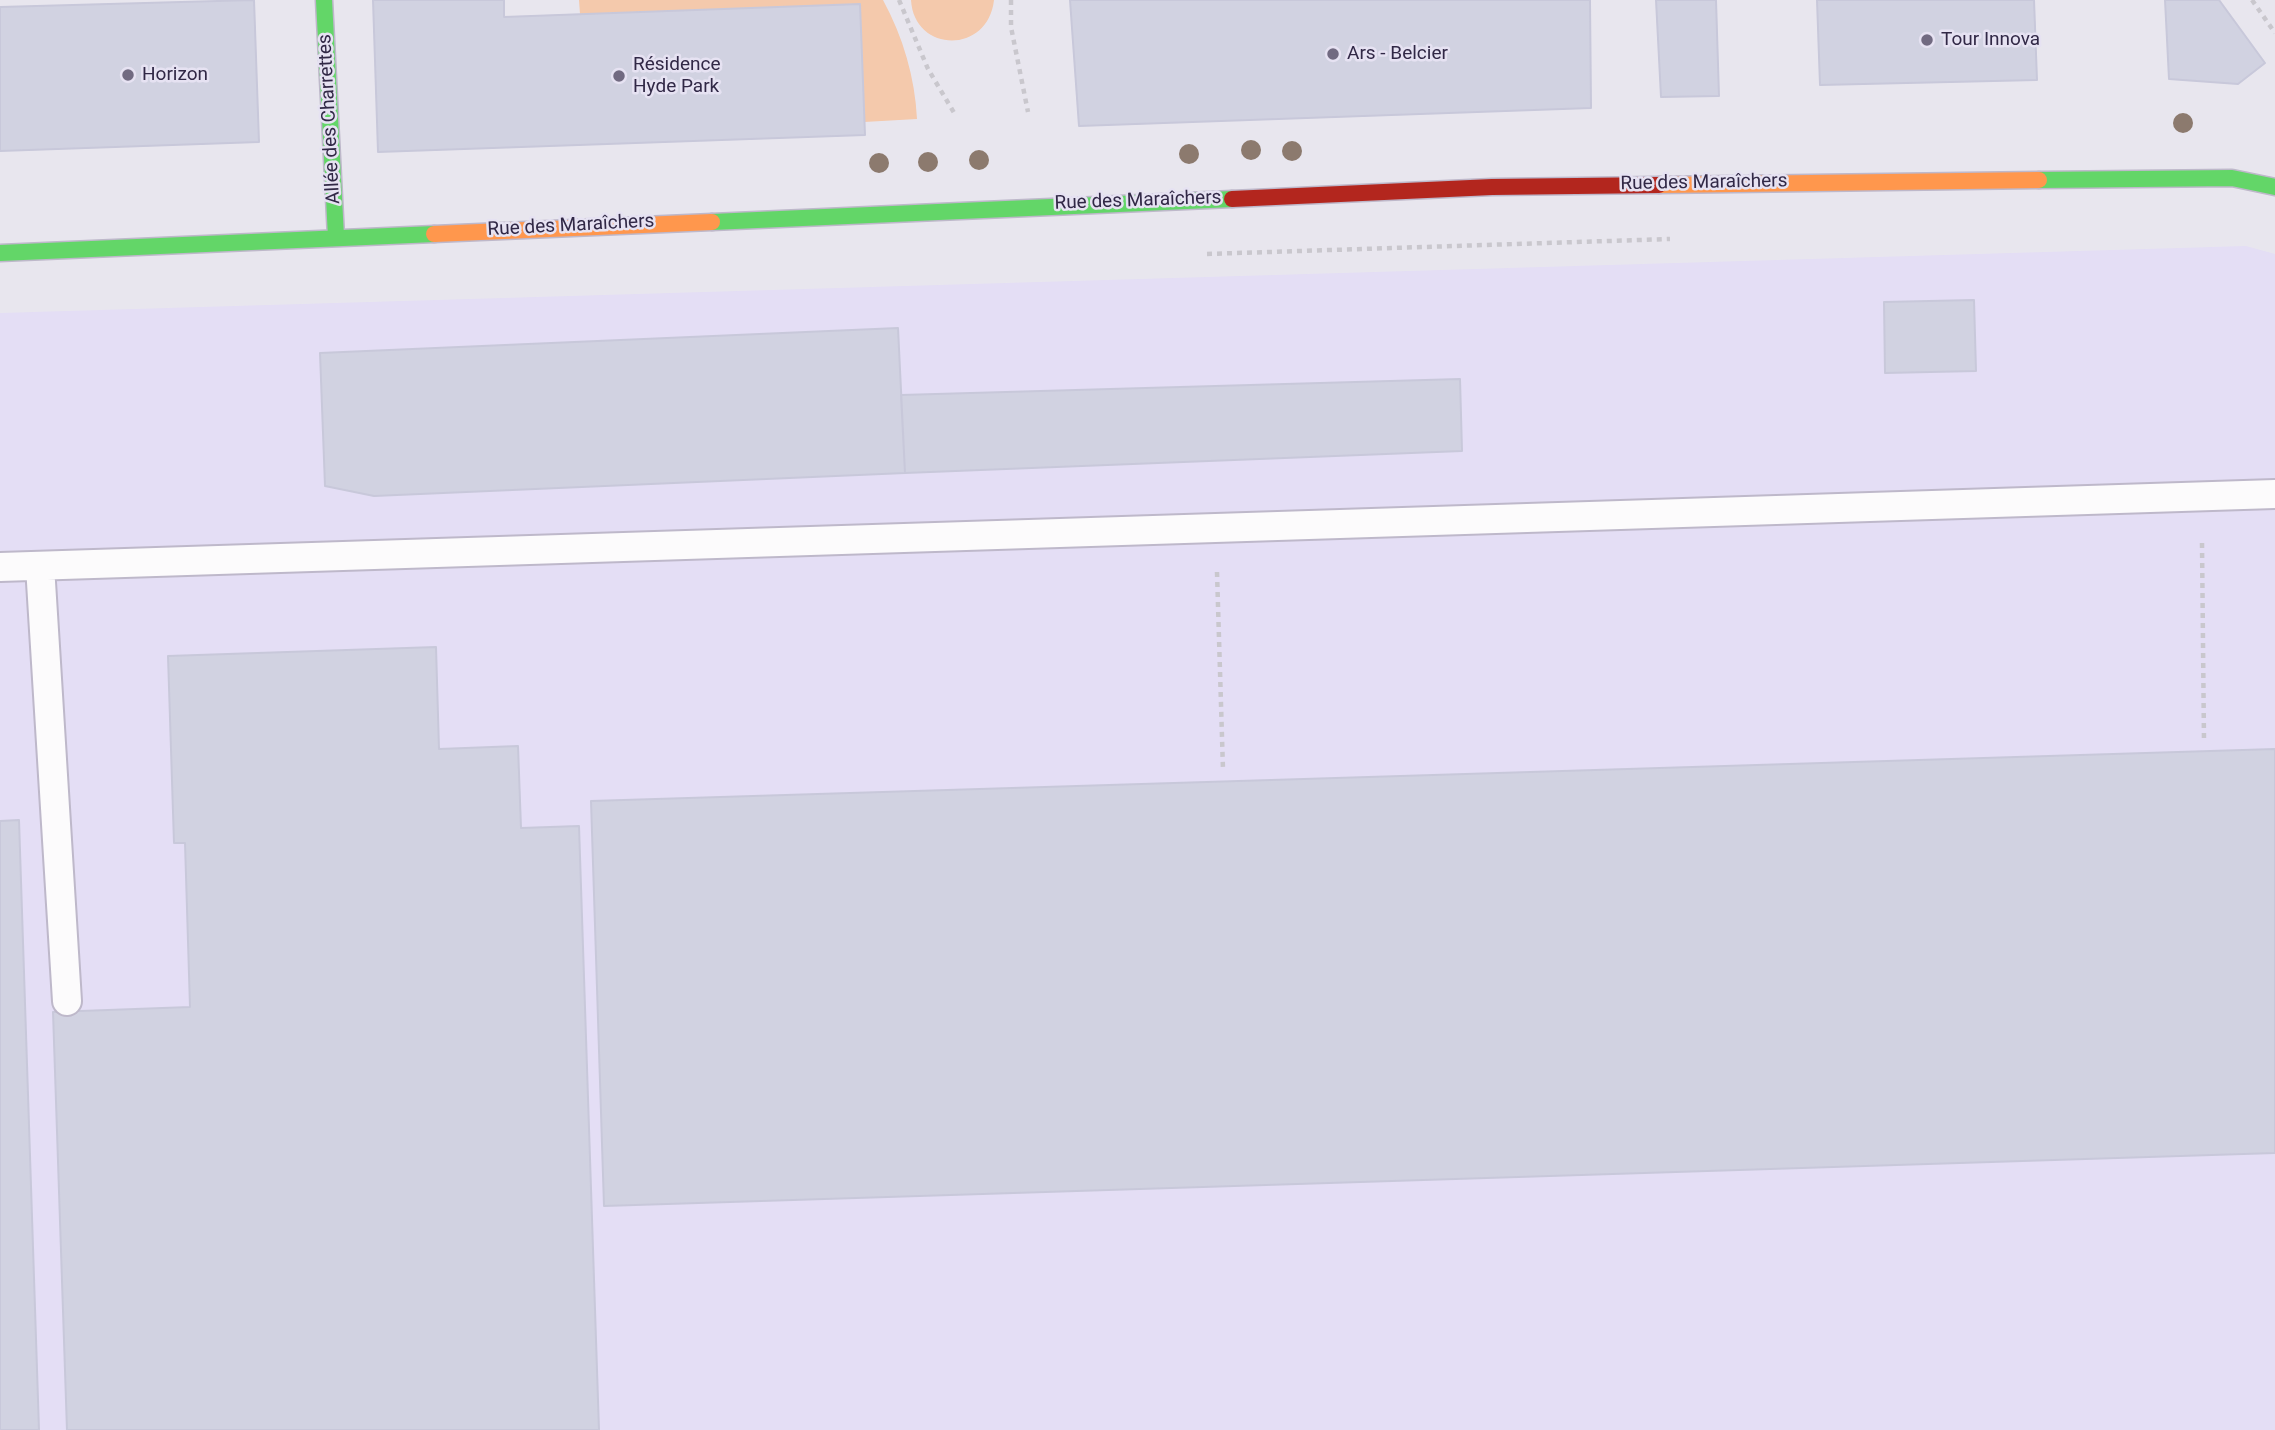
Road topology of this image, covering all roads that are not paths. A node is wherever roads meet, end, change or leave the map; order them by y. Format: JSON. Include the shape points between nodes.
{"nodes":[{"id":1,"x":324,"y":0,"type":"edge"},
{"id":2,"x":2275,"y":187,"type":"edge"},
{"id":3,"x":336,"y":237,"type":"junction"},
{"id":4,"x":0,"y":253,"type":"edge"},
{"id":5,"x":2275,"y":494,"type":"edge"},
{"id":6,"x":40,"y":566,"type":"junction"},
{"id":7,"x":0,"y":567,"type":"edge"},
{"id":8,"x":67,"y":1001,"type":"dead end"}],
"edges":[{"from":1,"to":3,"type":"main road","name":"Allée des Charrettes"},
{"from":2,"to":3,"type":"main road","name":"Rue des Maraîchers","via":[[2219,178],[1493,187]]},
{"from":3,"to":4,"type":"main road","name":"Rue des Maraîchers"},
{"from":5,"to":6,"type":"lane"},
{"from":6,"to":7,"type":"lane"},
{"from":6,"to":8,"type":"lane"}]}
